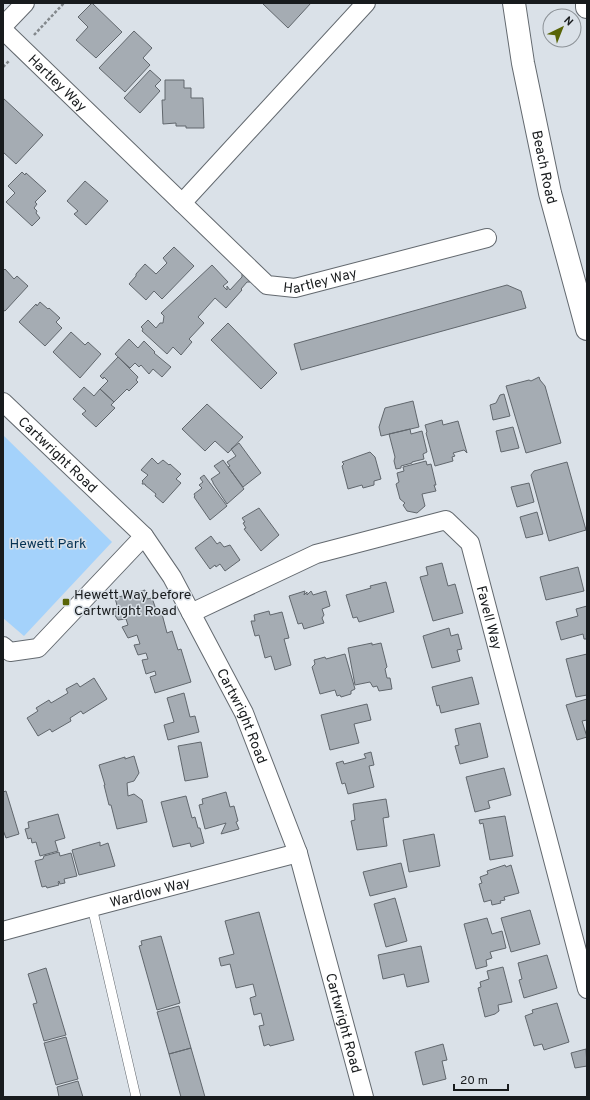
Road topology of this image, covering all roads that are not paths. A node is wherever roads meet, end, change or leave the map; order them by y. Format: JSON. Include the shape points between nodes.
{"nodes":[{"id":1,"x":25,"y":3,"type":"edge"},
{"id":2,"x":366,"y":3,"type":"edge"},
{"id":3,"x":514,"y":3,"type":"edge"},
{"id":4,"x":587,"y":3,"type":"edge"},
{"id":5,"x":587,"y":7,"type":"edge"},
{"id":6,"x":3,"y":26,"type":"edge"},
{"id":7,"x":3,"y":30,"type":"edge"},
{"id":8,"x":182,"y":203,"type":"junction"},
{"id":9,"x":487,"y":238,"type":"dead end"},
{"id":10,"x":587,"y":329,"type":"edge"},
{"id":11,"x":3,"y":402,"type":"edge"},
{"id":12,"x":144,"y":536,"type":"junction"},
{"id":13,"x":191,"y":613,"type":"junction"},
{"id":14,"x":3,"y":646,"type":"edge"},
{"id":15,"x":298,"y":853,"type":"junction"},
{"id":16,"x":92,"y":907,"type":"junction"},
{"id":17,"x":3,"y":931,"type":"edge"},
{"id":18,"x":587,"y":988,"type":"edge"},
{"id":19,"x":136,"y":1097,"type":"edge"},
{"id":20,"x":364,"y":1097,"type":"edge"}],
"edges":[{"from":1,"to":6,"type":"street"},
{"from":2,"to":8,"type":"street"},
{"from":3,"to":10,"type":"main road","name":"Beach Road","via":[[523,63],[550,193]]},
{"from":4,"to":5,"type":"main road"},
{"from":7,"to":8,"type":"street","name":"Hartley Way"},
{"from":8,"to":9,"type":"street","name":"Hartley Way","via":[[267,285],[295,288]]},
{"from":11,"to":12,"type":"street","name":"Cartwright Road"},
{"from":12,"to":13,"type":"street","name":"Cartwright Road","via":[[172,577]]},
{"from":12,"to":14,"type":"street","via":[[38,648],[10,652]]},
{"from":13,"to":15,"type":"street","name":"Cartwright Road","via":[[244,712]]},
{"from":13,"to":18,"type":"street","name":"Favell Way","via":[[316,554],[446,520],[470,542]]},
{"from":15,"to":16,"type":"street","name":"Wardlow Way"},
{"from":15,"to":20,"type":"street","name":"Cartwright Road"},
{"from":16,"to":17,"type":"street","name":"Wardlow Way"},
{"from":16,"to":19,"type":"lane"}]}
